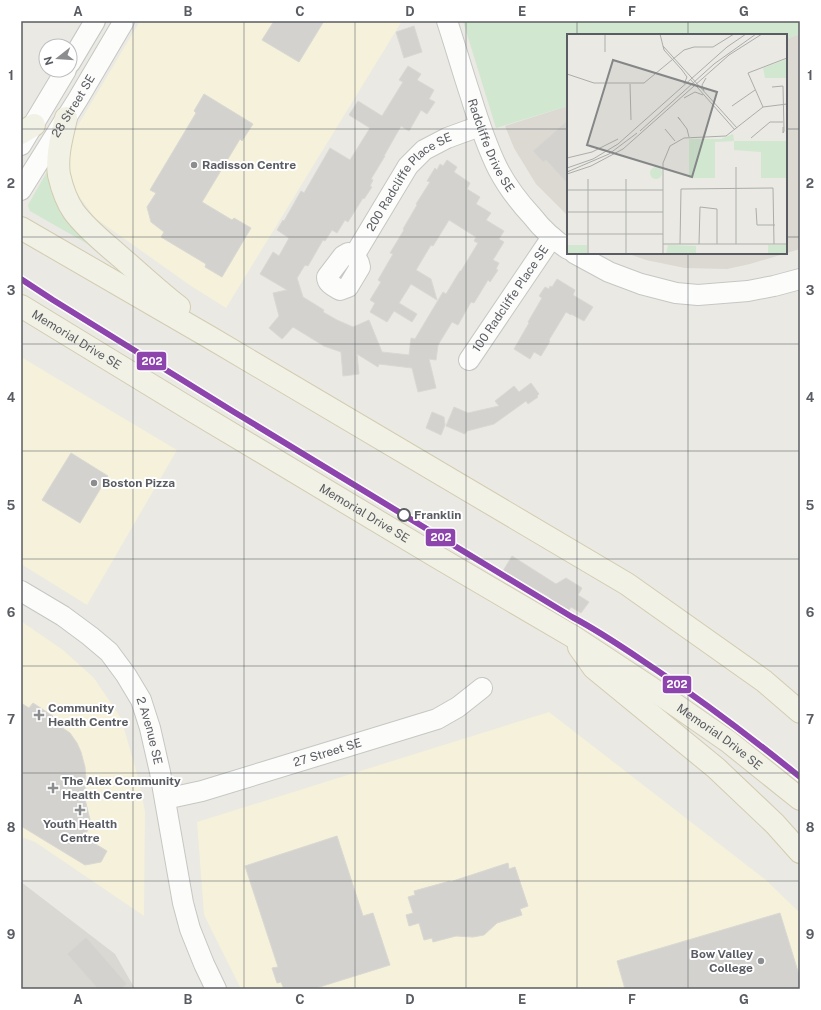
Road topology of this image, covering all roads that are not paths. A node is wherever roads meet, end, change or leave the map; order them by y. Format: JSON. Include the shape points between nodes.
{"nodes":[{"id":1,"x":95,"y":21,"type":"edge"},
{"id":2,"x":124,"y":21,"type":"edge"},
{"id":3,"x":447,"y":21,"type":"edge"},
{"id":4,"x":78,"y":50,"type":"edge"},
{"id":5,"x":61,"y":78,"type":"edge"},
{"id":6,"x":66,"y":118,"type":"junction"},
{"id":7,"x":480,"y":126,"type":"junction"},
{"id":8,"x":27,"y":129,"type":"edge"},
{"id":9,"x":21,"y":145,"type":"edge"},
{"id":10,"x":21,"y":190,"type":"edge"},
{"id":11,"x":21,"y":228,"type":"edge"},
{"id":12,"x":552,"y":238,"type":"junction"},
{"id":13,"x":567,"y":248,"type":"edge"},
{"id":14,"x":576,"y":254,"type":"edge"},
{"id":15,"x":354,"y":256,"type":"dead end"},
{"id":16,"x":800,"y":279,"type":"edge"},
{"id":17,"x":21,"y":306,"type":"edge"},
{"id":18,"x":21,"y":320,"type":"edge"},
{"id":19,"x":49,"y":324,"type":"junction"},
{"id":20,"x":211,"y":338,"type":"junction"},
{"id":21,"x":469,"y":360,"type":"dead end"},
{"id":22,"x":21,"y":591,"type":"edge"},
{"id":23,"x":572,"y":636,"type":"junction"},
{"id":24,"x":482,"y":688,"type":"dead end"},
{"id":25,"x":800,"y":712,"type":"edge"},
{"id":26,"x":800,"y":799,"type":"edge"},
{"id":27,"x":165,"y":800,"type":"junction"},
{"id":28,"x":800,"y":852,"type":"edge"},
{"id":29,"x":216,"y":989,"type":"edge"}],
"edges":[{"from":1,"to":4,"type":"street"},
{"from":2,"to":6,"type":"street","name":"28 Street SE"},
{"from":3,"to":7,"type":"street","name":"Radcliffe Drive SE"},
{"from":5,"to":8,"type":"street","name":"28 Street SE"},
{"from":6,"to":10,"type":"street","name":"28 Street SE"},
{"from":6,"to":20,"type":"main road","via":[[58,163],[59,175],[74,212],[93,233],[201,326]]},
{"from":7,"to":12,"type":"street","name":"Radcliffe Drive SE","via":[[488,148],[511,190]]},
{"from":7,"to":15,"type":"street","name":"200 Radcliffe Place SE","via":[[424,150],[408,166]]},
{"from":8,"to":9,"type":"street","name":"28 Street SE"},
{"from":11,"to":20,"type":"main road"},
{"from":12,"to":13,"type":"street","name":"Radcliffe Drive SE"},
{"from":12,"to":21,"type":"street","name":"100 Radcliffe Place SE"},
{"from":14,"to":16,"type":"street","via":[[598,267],[630,280],[676,293],[698,296],[748,291]]},
{"from":17,"to":19,"type":"main road","name":"Memorial Drive SE"},
{"from":18,"to":19,"type":"main road"},
{"from":19,"to":23,"type":"main road","name":"Memorial Drive SE"},
{"from":20,"to":25,"type":"main road","via":[[627,584],[764,681]]},
{"from":22,"to":27,"type":"street","name":"2 Avenue SE","via":[[63,616],[90,636],[109,652],[126,675],[141,700],[150,728]]},
{"from":23,"to":26,"type":"main road","name":"Memorial Drive SE","via":[[729,742]]},
{"from":23,"to":28,"type":"main road","via":[[594,668],[716,768],[775,824]]},
{"from":24,"to":27,"type":"street","name":"27 Street SE","via":[[458,707],[437,719]]},
{"from":27,"to":29,"type":"street","name":"2 Avenue SE","via":[[190,929]]}]}
